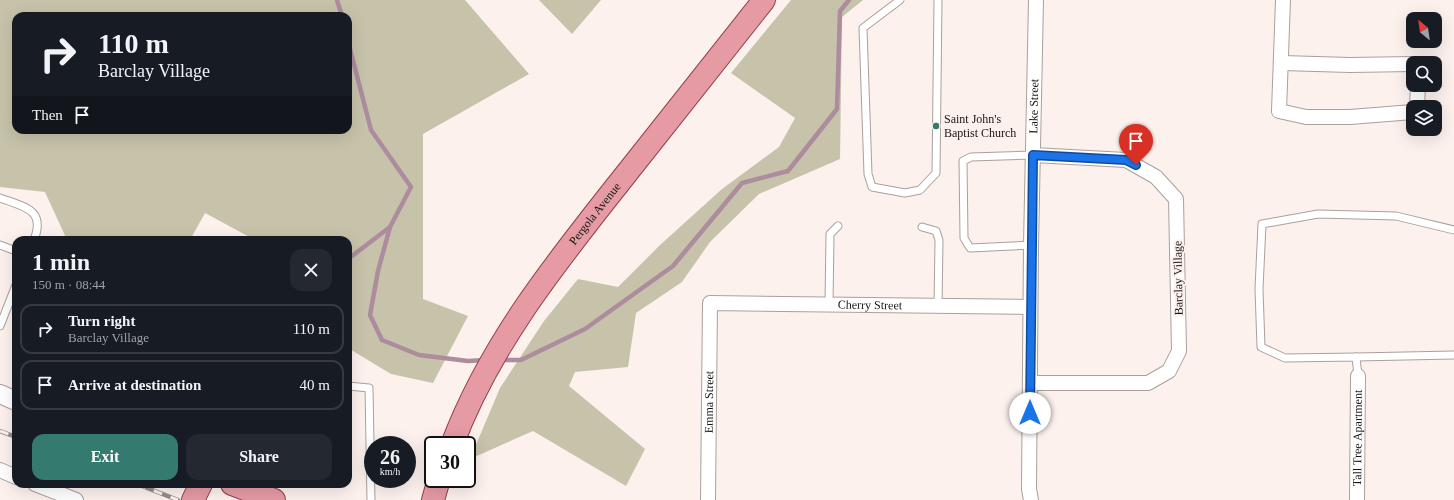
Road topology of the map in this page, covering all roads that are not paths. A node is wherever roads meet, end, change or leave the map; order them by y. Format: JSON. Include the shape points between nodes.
{"nodes":[{"id":1,"x":764,"y":0,"type":"edge"},
{"id":2,"x":900,"y":0,"type":"edge"},
{"id":3,"x":938,"y":0,"type":"edge"},
{"id":4,"x":1036,"y":0,"type":"edge"},
{"id":5,"x":1283,"y":0,"type":"edge"},
{"id":6,"x":1282,"y":63,"type":"junction"},
{"id":7,"x":1406,"y":64,"type":"edge"},
{"id":8,"x":1406,"y":113,"type":"edge"},
{"id":9,"x":1033,"y":155,"type":"junction"},
{"id":10,"x":0,"y":198,"type":"edge"},
{"id":11,"x":838,"y":226,"type":"dead end"},
{"id":12,"x":922,"y":227,"type":"dead end"},
{"id":13,"x":1454,"y":230,"type":"edge"},
{"id":14,"x":35,"y":236,"type":"edge"},
{"id":15,"x":0,"y":244,"type":"edge"},
{"id":16,"x":1031,"y":245,"type":"junction"},
{"id":17,"x":12,"y":249,"type":"edge"},
{"id":18,"x":12,"y":296,"type":"edge"},
{"id":19,"x":710,"y":303,"type":"joint"},
{"id":20,"x":829,"y":304,"type":"junction"},
{"id":21,"x":938,"y":308,"type":"junction"},
{"id":22,"x":1030,"y":308,"type":"junction"},
{"id":23,"x":0,"y":326,"type":"edge"},
{"id":24,"x":1454,"y":355,"type":"edge"},
{"id":25,"x":1356,"y":357,"type":"junction"},
{"id":26,"x":1358,"y":376,"type":"joint"},
{"id":27,"x":1030,"y":383,"type":"junction"},
{"id":28,"x":352,"y":386,"type":"edge"},
{"id":29,"x":0,"y":394,"type":"edge"},
{"id":30,"x":12,"y":399,"type":"edge"},
{"id":31,"x":456,"y":436,"type":"edge"},
{"id":32,"x":0,"y":470,"type":"edge"},
{"id":33,"x":12,"y":475,"type":"edge"},
{"id":34,"x":45,"y":488,"type":"edge"},
{"id":35,"x":199,"y":488,"type":"edge"},
{"id":36,"x":243,"y":488,"type":"edge"},
{"id":37,"x":436,"y":488,"type":"edge"},
{"id":38,"x":76,"y":500,"type":"edge"},
{"id":39,"x":193,"y":500,"type":"edge"},
{"id":40,"x":274,"y":500,"type":"edge"},
{"id":41,"x":371,"y":500,"type":"edge"},
{"id":42,"x":433,"y":500,"type":"edge"},
{"id":43,"x":708,"y":500,"type":"edge"},
{"id":44,"x":1031,"y":500,"type":"edge"},
{"id":45,"x":1356,"y":500,"type":"edge"}],
"edges":[{"from":1,"to":31,"type":"main road","name":"Pergola Avenue","via":[[519,314],[477,387]]},
{"from":2,"to":3,"type":"lane","via":[[863,28],[868,174],[872,187],[906,193],[920,190],[936,173]]},
{"from":4,"to":9,"type":"street","name":"Lake Street"},
{"from":5,"to":6,"type":"street"},
{"from":6,"to":7,"type":"street"},
{"from":6,"to":8,"type":"street","via":[[1279,111],[1306,116],[1350,117]]},
{"from":9,"to":16,"type":"street","name":"Lake Street"},
{"from":9,"to":16,"type":"lane","via":[[971,157],[963,161],[964,238],[970,248]]},
{"from":9,"to":27,"type":"street","name":"Barclay Village","via":[[1126,160],[1156,177],[1176,199],[1179,351],[1169,371],[1148,383]]},
{"from":10,"to":14,"type":"lane","via":[[29,209],[35,215],[38,224]]},
{"from":11,"to":20,"type":"lane","via":[[830,234]]},
{"from":12,"to":21,"type":"lane","via":[[936,231],[939,240]]},
{"from":13,"to":25,"type":"lane","via":[[1396,216],[1326,214],[1262,224],[1259,289],[1261,347],[1285,358]]},
{"from":15,"to":17,"type":"lane"},
{"from":16,"to":22,"type":"street","name":"Lake Street"},
{"from":18,"to":23,"type":"lane"},
{"from":19,"to":20,"type":"street","name":"Cherry Street"},
{"from":19,"to":43,"type":"street","name":"Emma Street"},
{"from":20,"to":21,"type":"street","name":"Cherry Street"},
{"from":21,"to":22,"type":"street","name":"Cherry Street"},
{"from":22,"to":27,"type":"street","name":"Lake Street"},
{"from":24,"to":25,"type":"lane"},
{"from":25,"to":26,"type":"lane"},
{"from":26,"to":45,"type":"street","name":"Tall Tree Apartment"},
{"from":27,"to":44,"type":"street","name":"Lake Street"},
{"from":28,"to":41,"type":"lane","via":[[369,388]]},
{"from":29,"to":30,"type":"street"},
{"from":32,"to":33,"type":"street"},
{"from":34,"to":38,"type":"street"},
{"from":35,"to":39,"type":"main road"},
{"from":36,"to":40,"type":"main road"},
{"from":37,"to":42,"type":"main road"}]}
